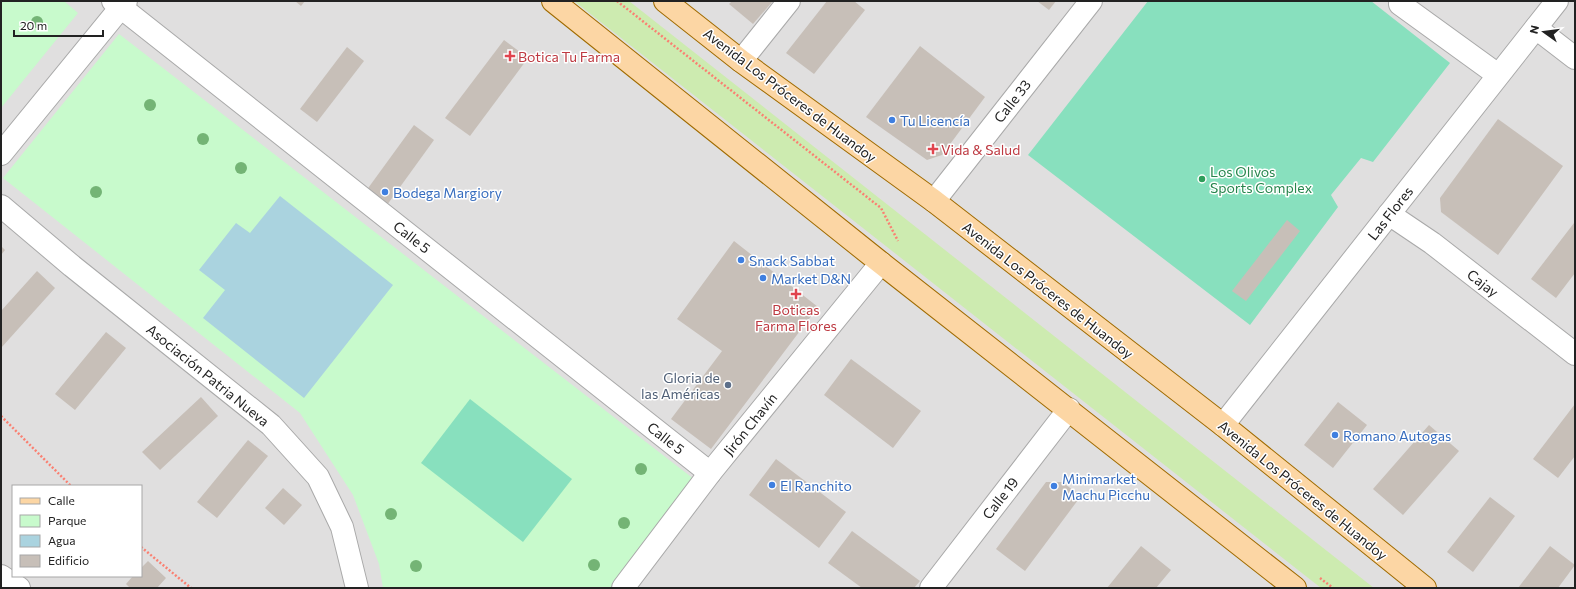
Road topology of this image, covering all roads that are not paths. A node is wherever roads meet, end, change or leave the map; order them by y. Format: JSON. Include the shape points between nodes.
{"nodes":[{"id":1,"x":553,"y":1,"type":"edge"},
{"id":2,"x":665,"y":1,"type":"edge"},
{"id":3,"x":789,"y":1,"type":"edge"},
{"id":4,"x":1091,"y":1,"type":"edge"},
{"id":5,"x":1557,"y":1,"type":"edge"},
{"id":6,"x":120,"y":3,"type":"edge"},
{"id":7,"x":1400,"y":4,"type":"dead end"},
{"id":8,"x":1536,"y":28,"type":"junction"},
{"id":9,"x":1575,"y":58,"type":"edge"},
{"id":10,"x":741,"y":61,"type":"junction"},
{"id":11,"x":1498,"y":75,"type":"junction"},
{"id":12,"x":1,"y":154,"type":"edge"},
{"id":13,"x":934,"y":201,"type":"junction"},
{"id":14,"x":1,"y":206,"type":"edge"},
{"id":15,"x":1389,"y":214,"type":"junction"},
{"id":16,"x":881,"y":263,"type":"junction"},
{"id":17,"x":1575,"y":354,"type":"edge"},
{"id":18,"x":1069,"y":409,"type":"junction"},
{"id":19,"x":1223,"y":425,"type":"junction"},
{"id":20,"x":710,"y":473,"type":"junction"},
{"id":21,"x":1,"y":576,"type":"edge"},
{"id":22,"x":19,"y":588,"type":"edge"},
{"id":23,"x":357,"y":588,"type":"edge"},
{"id":24,"x":623,"y":588,"type":"edge"},
{"id":25,"x":931,"y":588,"type":"edge"},
{"id":26,"x":1295,"y":588,"type":"edge"},
{"id":27,"x":1425,"y":588,"type":"edge"}],
"edges":[{"from":1,"to":16,"type":"main road"},
{"from":2,"to":10,"type":"main road","name":"Avenida Los Próceres de Huandoy"},
{"from":3,"to":10,"type":"street"},
{"from":4,"to":13,"type":"street","name":"Calle 33"},
{"from":5,"to":8,"type":"street","name":"Las Flores"},
{"from":6,"to":12,"type":"street"},
{"from":6,"to":20,"type":"street","name":"Calle 5"},
{"from":7,"to":11,"type":"street"},
{"from":8,"to":9,"type":"street"},
{"from":8,"to":11,"type":"street","name":"Las Flores"},
{"from":10,"to":13,"type":"main road","name":"Avenida Los Próceres de Huandoy"},
{"from":11,"to":15,"type":"street","name":"Las Flores"},
{"from":13,"to":19,"type":"main road","name":"Avenida Los Próceres de Huandoy"},
{"from":14,"to":23,"type":"street","name":"Asociación Patria Nueva","via":[[271,425],[318,477],[342,528]]},
{"from":15,"to":17,"type":"street","name":"Cajay","via":[[1432,243]]},
{"from":15,"to":19,"type":"street","name":"Las Flores"},
{"from":16,"to":18,"type":"main road"},
{"from":16,"to":20,"type":"street","name":"Jirón Chavín"},
{"from":18,"to":25,"type":"street","name":"Calle 19"},
{"from":18,"to":26,"type":"main road"},
{"from":19,"to":27,"type":"main road","name":"Avenida Los Próceres de Huandoy"},
{"from":20,"to":24,"type":"street","name":"Jirón Chavín"},
{"from":21,"to":22,"type":"street"}]}
